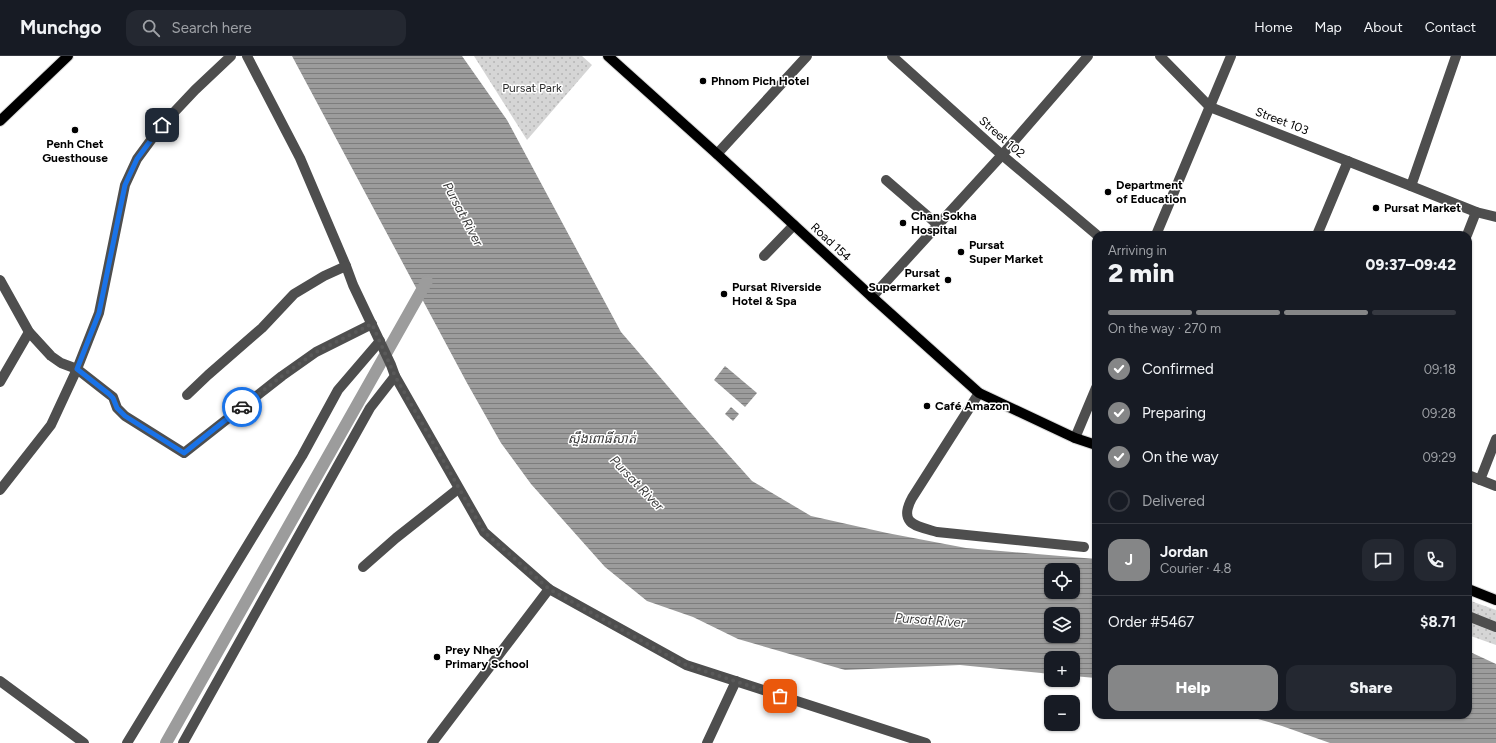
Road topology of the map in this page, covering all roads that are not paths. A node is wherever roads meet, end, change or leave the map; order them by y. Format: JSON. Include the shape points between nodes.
{"nodes":[{"id":1,"x":68,"y":56,"type":"edge"},
{"id":2,"x":231,"y":56,"type":"edge"},
{"id":3,"x":247,"y":56,"type":"edge"},
{"id":4,"x":608,"y":56,"type":"edge"},
{"id":5,"x":807,"y":56,"type":"edge"},
{"id":6,"x":892,"y":56,"type":"edge"},
{"id":7,"x":1088,"y":56,"type":"edge"},
{"id":8,"x":1160,"y":56,"type":"edge"},
{"id":9,"x":1231,"y":56,"type":"edge"},
{"id":10,"x":1456,"y":56,"type":"edge"},
{"id":11,"x":1210,"y":106,"type":"junction"},
{"id":12,"x":0,"y":121,"type":"edge"},
{"id":13,"x":717,"y":154,"type":"junction"},
{"id":14,"x":1002,"y":155,"type":"junction"},
{"id":15,"x":1348,"y":161,"type":"junction"},
{"id":16,"x":886,"y":180,"type":"dead end"},
{"id":17,"x":1411,"y":186,"type":"junction"},
{"id":18,"x":1476,"y":212,"type":"junction"},
{"id":19,"x":1496,"y":218,"type":"edge"},
{"id":20,"x":794,"y":225,"type":"junction"},
{"id":21,"x":938,"y":225,"type":"junction"},
{"id":22,"x":1092,"y":231,"type":"edge"},
{"id":23,"x":1158,"y":231,"type":"edge"},
{"id":24,"x":1319,"y":231,"type":"edge"},
{"id":25,"x":1469,"y":231,"type":"edge"},
{"id":26,"x":764,"y":256,"type":"dead end"},
{"id":27,"x":346,"y":266,"type":"junction"},
{"id":28,"x":0,"y":280,"type":"edge"},
{"id":29,"x":872,"y":297,"type":"junction"},
{"id":30,"x":372,"y":324,"type":"junction"},
{"id":31,"x":29,"y":332,"type":"junction"},
{"id":32,"x":382,"y":345,"type":"junction"},
{"id":33,"x":77,"y":369,"type":"junction"},
{"id":34,"x":395,"y":376,"type":"junction"},
{"id":35,"x":0,"y":382,"type":"edge"},
{"id":36,"x":979,"y":393,"type":"junction"},
{"id":37,"x":188,"y":395,"type":"dead end"},
{"id":38,"x":1092,"y":398,"type":"edge"},
{"id":39,"x":1075,"y":438,"type":"junction"},
{"id":40,"x":1496,"y":439,"type":"edge"},
{"id":41,"x":1092,"y":444,"type":"edge"},
{"id":42,"x":1472,"y":477,"type":"edge"},
{"id":43,"x":1480,"y":480,"type":"junction"},
{"id":44,"x":1496,"y":486,"type":"edge"},
{"id":45,"x":458,"y":489,"type":"junction"},
{"id":46,"x":0,"y":490,"type":"edge"},
{"id":47,"x":1084,"y":547,"type":"dead end"},
{"id":48,"x":363,"y":567,"type":"dead end"},
{"id":49,"x":549,"y":589,"type":"junction"},
{"id":50,"x":1472,"y":591,"type":"edge"},
{"id":51,"x":1496,"y":600,"type":"edge"},
{"id":52,"x":1472,"y":618,"type":"edge"},
{"id":53,"x":1496,"y":627,"type":"edge"},
{"id":54,"x":0,"y":681,"type":"edge"},
{"id":55,"x":736,"y":681,"type":"junction"},
{"id":56,"x":84,"y":743,"type":"edge"},
{"id":57,"x":127,"y":743,"type":"edge"},
{"id":58,"x":183,"y":743,"type":"edge"},
{"id":59,"x":432,"y":743,"type":"edge"},
{"id":60,"x":707,"y":743,"type":"edge"},
{"id":61,"x":926,"y":743,"type":"edge"}],
"edges":[{"from":1,"to":12,"type":"main road"},
{"from":2,"to":33,"type":"street","via":[[162,125],[137,159],[125,185],[99,313]]},
{"from":3,"to":27,"type":"street","via":[[300,158]]},
{"from":4,"to":13,"type":"main road","name":"Road 154"},
{"from":5,"to":13,"type":"street"},
{"from":6,"to":14,"type":"street","name":"Street 102"},
{"from":7,"to":14,"type":"street"},
{"from":8,"to":11,"type":"street","name":"Street 103"},
{"from":9,"to":11,"type":"street"},
{"from":10,"to":17,"type":"street"},
{"from":11,"to":15,"type":"street","name":"Street 103"},
{"from":11,"to":23,"type":"street"},
{"from":13,"to":20,"type":"main road","name":"Road 154"},
{"from":14,"to":21,"type":"street"},
{"from":14,"to":22,"type":"street","name":"Street 102"},
{"from":15,"to":17,"type":"street","name":"Street 103"},
{"from":15,"to":24,"type":"street"},
{"from":16,"to":21,"type":"street"},
{"from":17,"to":18,"type":"street","name":"Street 103"},
{"from":18,"to":19,"type":"street","name":"Street 103"},
{"from":18,"to":25,"type":"street"},
{"from":20,"to":26,"type":"street"},
{"from":20,"to":29,"type":"main road","name":"Road 154"},
{"from":21,"to":29,"type":"street"},
{"from":27,"to":30,"type":"street"},
{"from":27,"to":37,"type":"street","via":[[294,294],[262,328]]},
{"from":28,"to":31,"type":"street"},
{"from":29,"to":36,"type":"main road","name":"Road 154"},
{"from":30,"to":32,"type":"street"},
{"from":30,"to":33,"type":"street","via":[[316,352],[184,453],[125,416],[109,394]]},
{"from":31,"to":33,"type":"street","via":[[61,364]]},
{"from":31,"to":35,"type":"street"},
{"from":32,"to":34,"type":"street"},
{"from":32,"to":57,"type":"street","via":[[338,390],[302,456]]},
{"from":33,"to":46,"type":"street","via":[[51,425]]},
{"from":34,"to":45,"type":"street"},
{"from":34,"to":58,"type":"street","via":[[370,408]]},
{"from":36,"to":39,"type":"main road","name":"Road 154"},
{"from":36,"to":47,"type":"street","via":[[906,508],[906,515],[910,521],[937,532]]},
{"from":38,"to":39,"type":"street"},
{"from":39,"to":41,"type":"main road","name":"Road 154"},
{"from":40,"to":43,"type":"street"},
{"from":42,"to":43,"type":"street"},
{"from":43,"to":44,"type":"street"},
{"from":45,"to":48,"type":"street"},
{"from":45,"to":49,"type":"street","via":[[484,532]]},
{"from":49,"to":55,"type":"street","via":[[686,665]]},
{"from":49,"to":59,"type":"street"},
{"from":50,"to":51,"type":"main road"},
{"from":52,"to":53,"type":"street"},
{"from":54,"to":56,"type":"street"},
{"from":55,"to":60,"type":"street"},
{"from":55,"to":61,"type":"street"}]}
